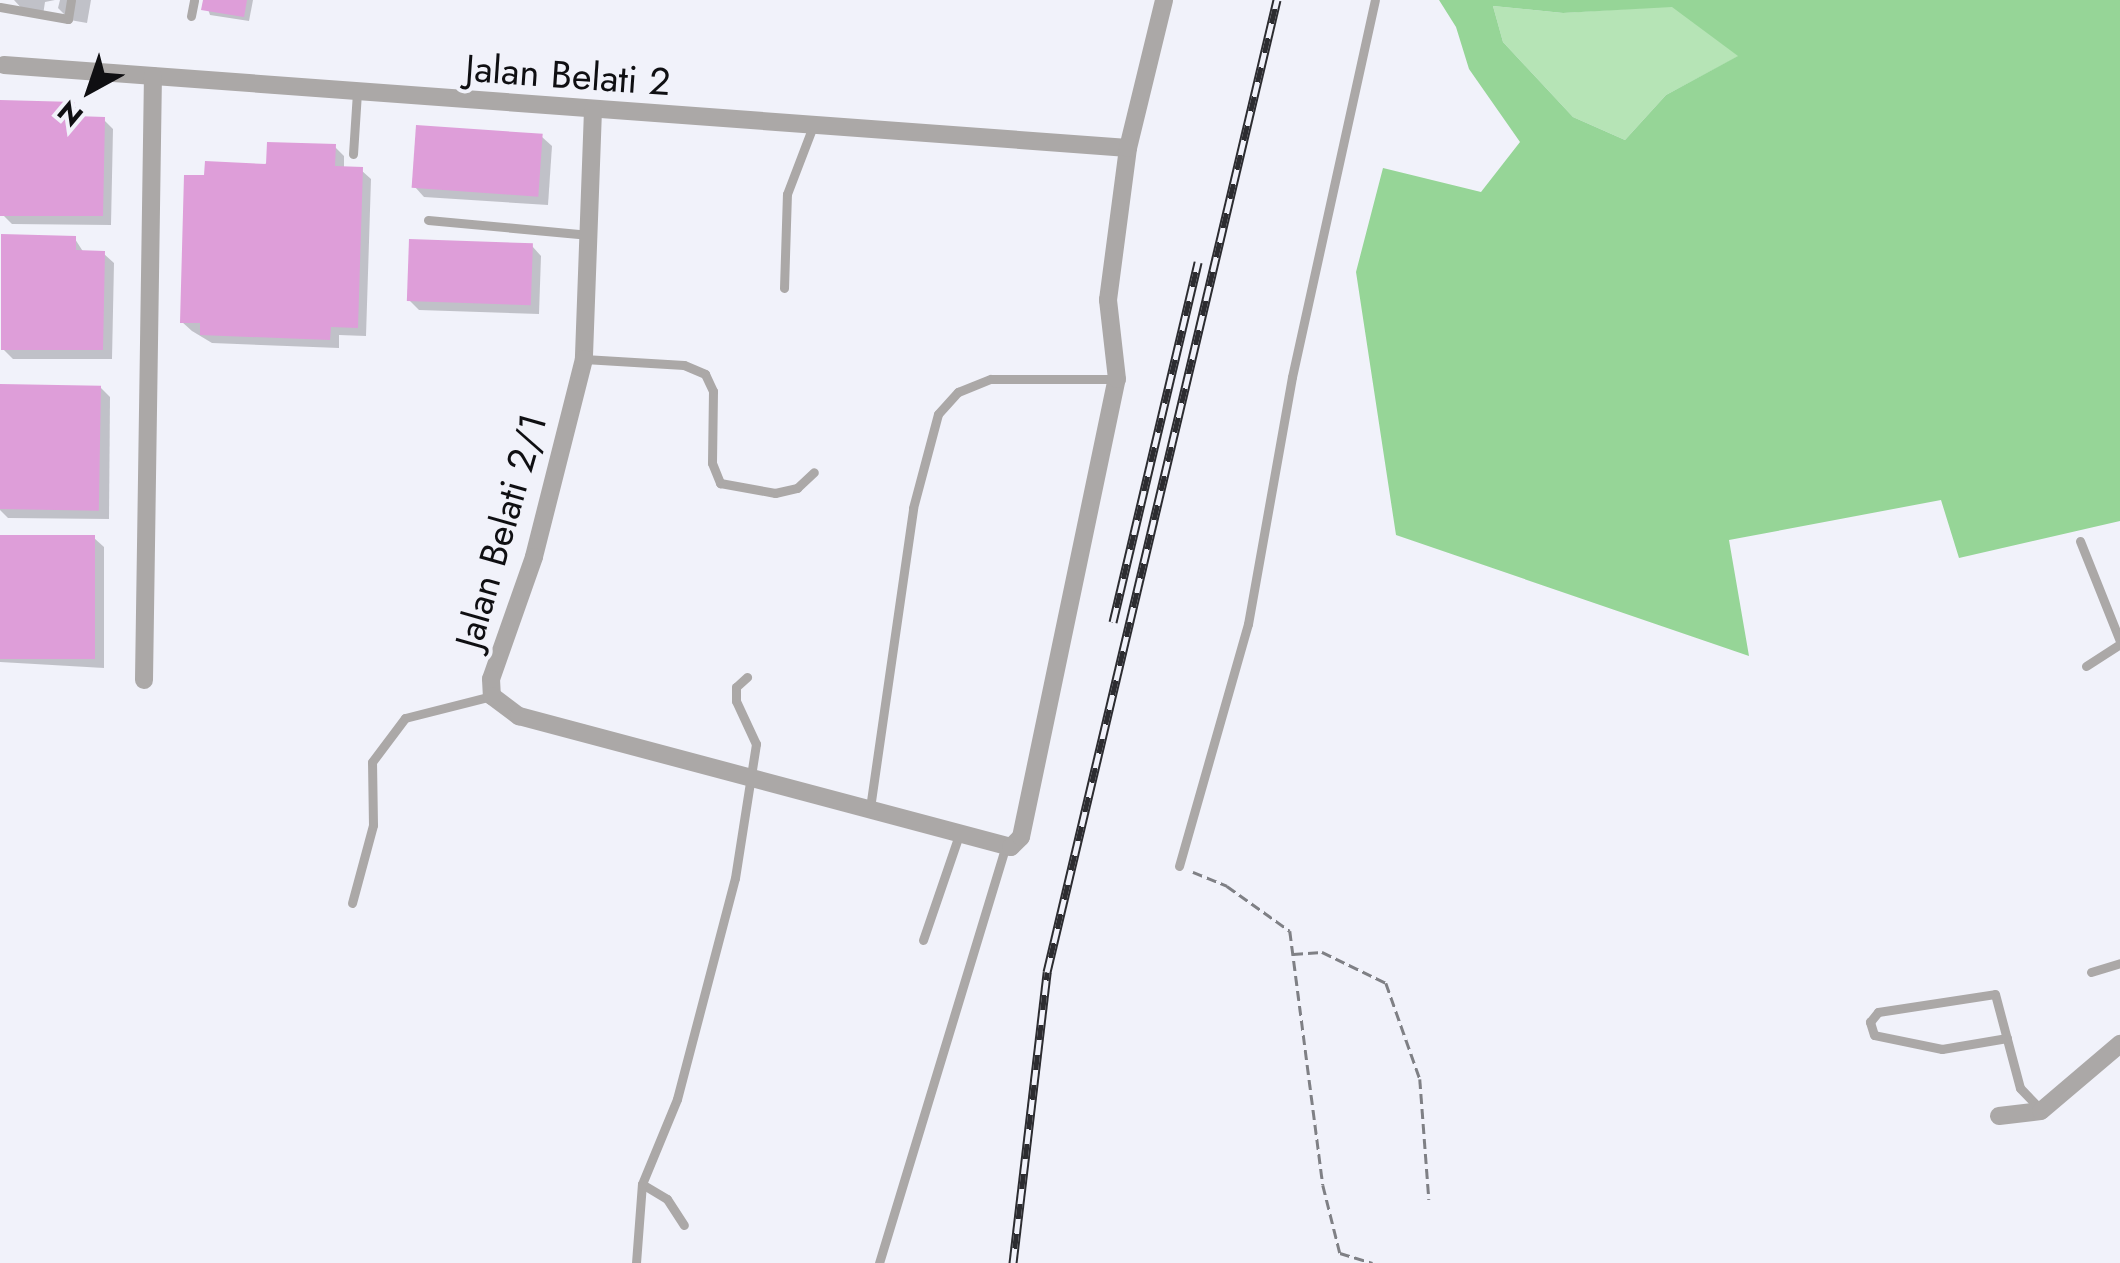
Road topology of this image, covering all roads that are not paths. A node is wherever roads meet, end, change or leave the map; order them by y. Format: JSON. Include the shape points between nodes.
{"nodes":[{"id":1,"x":71,"y":0,"type":"edge"},
{"id":2,"x":194,"y":0,"type":"edge"},
{"id":3,"x":1164,"y":0,"type":"edge"},
{"id":4,"x":1375,"y":0,"type":"edge"},
{"id":5,"x":0,"y":7,"type":"edge"},
{"id":6,"x":191,"y":16,"type":"dead end"},
{"id":7,"x":4,"y":64,"type":"dead end"},
{"id":8,"x":153,"y":76,"type":"junction"},
{"id":9,"x":357,"y":92,"type":"junction"},
{"id":10,"x":593,"y":110,"type":"junction"},
{"id":11,"x":814,"y":125,"type":"junction"},
{"id":12,"x":1128,"y":148,"type":"junction"},
{"id":13,"x":353,"y":154,"type":"dead end"},
{"id":14,"x":428,"y":220,"type":"dead end"},
{"id":15,"x":589,"y":235,"type":"junction"},
{"id":16,"x":784,"y":288,"type":"dead end"},
{"id":17,"x":584,"y":360,"type":"junction"},
{"id":18,"x":1117,"y":379,"type":"junction"},
{"id":19,"x":814,"y":472,"type":"dead end"},
{"id":20,"x":2080,"y":542,"type":"dead end"},
{"id":21,"x":2120,"y":642,"type":"edge"},
{"id":22,"x":2086,"y":666,"type":"dead end"},
{"id":23,"x":748,"y":677,"type":"dead end"},
{"id":24,"x":144,"y":680,"type":"dead end"},
{"id":25,"x":492,"y":696,"type":"junction"},
{"id":26,"x":750,"y":783,"type":"junction"},
{"id":27,"x":870,"y":812,"type":"junction"},
{"id":28,"x":960,"y":836,"type":"junction"},
{"id":29,"x":1005,"y":848,"type":"junction"},
{"id":30,"x":1179,"y":866,"type":"road end"},
{"id":31,"x":352,"y":903,"type":"dead end"},
{"id":32,"x":923,"y":940,"type":"dead end"},
{"id":33,"x":2120,"y":963,"type":"edge"},
{"id":34,"x":2091,"y":972,"type":"dead end"},
{"id":35,"x":2006,"y":1038,"type":"junction"},
{"id":36,"x":2120,"y":1044,"type":"edge"},
{"id":37,"x":2041,"y":1110,"type":"junction"},
{"id":38,"x":1999,"y":1116,"type":"dead end"},
{"id":39,"x":642,"y":1184,"type":"junction"},
{"id":40,"x":684,"y":1225,"type":"dead end"},
{"id":41,"x":636,"y":1263,"type":"edge"},
{"id":42,"x":879,"y":1263,"type":"edge"}],
"edges":[{"from":1,"to":5,"type":"lane","via":[[68,20]]},
{"from":2,"to":6,"type":"lane"},
{"from":3,"to":12,"type":"street"},
{"from":4,"to":30,"type":"lane","via":[[1292,376],[1248,624]]},
{"from":7,"to":8,"type":"street","name":"Jalan Belati 2"},
{"from":8,"to":9,"type":"street","name":"Jalan Belati 2"},
{"from":8,"to":24,"type":"street"},
{"from":9,"to":10,"type":"street","name":"Jalan Belati 2"},
{"from":9,"to":13,"type":"lane"},
{"from":10,"to":11,"type":"street","name":"Jalan Belati 2"},
{"from":10,"to":15,"type":"street","name":"Jalan Belati 2/1"},
{"from":11,"to":12,"type":"street","name":"Jalan Belati 2"},
{"from":11,"to":16,"type":"lane","via":[[787,194]]},
{"from":12,"to":18,"type":"street","via":[[1108,300]]},
{"from":14,"to":15,"type":"lane"},
{"from":15,"to":17,"type":"street","name":"Jalan Belati 2/1"},
{"from":17,"to":19,"type":"lane","via":[[684,365],[705,374],[713,391],[712,463],[720,483],[775,493],[797,488]]},
{"from":17,"to":25,"type":"street","name":"Jalan Belati 2/1","via":[[534,558],[491,678]]},
{"from":18,"to":27,"type":"lane","via":[[991,379],[958,392],[938,414],[913,508]]},
{"from":18,"to":29,"type":"street","via":[[1021,837]]},
{"from":20,"to":21,"type":"lane"},
{"from":21,"to":22,"type":"lane"},
{"from":23,"to":26,"type":"lane","via":[[736,687],[736,701],[756,744]]},
{"from":25,"to":26,"type":"street","name":"Jalan Belati 2/1","via":[[519,716]]},
{"from":25,"to":31,"type":"lane","via":[[405,718],[372,762],[373,825]]},
{"from":26,"to":27,"type":"street","name":"Jalan Belati 2/1"},
{"from":26,"to":39,"type":"lane","via":[[735,878],[678,1099]]},
{"from":27,"to":28,"type":"street","name":"Jalan Belati 2/1"},
{"from":28,"to":29,"type":"street","name":"Jalan Belati 2/1"},
{"from":28,"to":32,"type":"lane"},
{"from":29,"to":42,"type":"lane"},
{"from":33,"to":34,"type":"lane"},
{"from":35,"to":35,"type":"lane","via":[[1942,1049],[1874,1035],[1870,1022],[1878,1012],[1995,994]]},
{"from":35,"to":37,"type":"lane","via":[[2020,1088]]},
{"from":36,"to":37,"type":"street"},
{"from":37,"to":38,"type":"street"},
{"from":39,"to":40,"type":"lane","via":[[666,1198]]},
{"from":39,"to":41,"type":"lane"}]}
